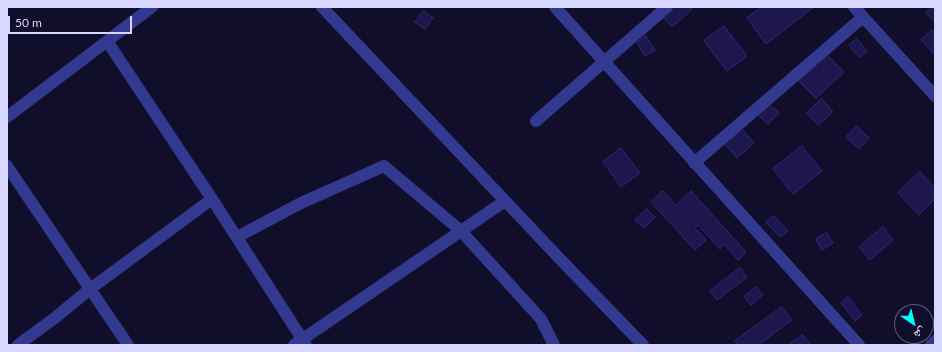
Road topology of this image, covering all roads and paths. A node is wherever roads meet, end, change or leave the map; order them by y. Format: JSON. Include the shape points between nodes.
{"nodes":[{"id":1,"x":152,"y":7,"type":"edge"},
{"id":2,"x":322,"y":7,"type":"edge"},
{"id":3,"x":555,"y":7,"type":"edge"},
{"id":4,"x":667,"y":7,"type":"edge"},
{"id":5,"x":854,"y":7,"type":"edge"},
{"id":6,"x":863,"y":17,"type":"junction"},
{"id":7,"x":107,"y":41,"type":"junction"},
{"id":8,"x":603,"y":62,"type":"junction"},
{"id":9,"x":935,"y":96,"type":"edge"},
{"id":10,"x":7,"y":117,"type":"edge"},
{"id":11,"x":536,"y":121,"type":"dead end"},
{"id":12,"x":694,"y":163,"type":"junction"},
{"id":13,"x":7,"y":166,"type":"edge"},
{"id":14,"x":212,"y":198,"type":"junction"},
{"id":15,"x":505,"y":201,"type":"junction"},
{"id":16,"x":461,"y":231,"type":"junction"},
{"id":17,"x":237,"y":237,"type":"junction"},
{"id":18,"x":90,"y":289,"type":"junction"},
{"id":19,"x":935,"y":341,"type":"edge"},
{"id":20,"x":301,"y":343,"type":"edge"},
{"id":21,"x":18,"y":345,"type":"edge"},
{"id":22,"x":128,"y":345,"type":"edge"},
{"id":23,"x":554,"y":345,"type":"edge"},
{"id":24,"x":643,"y":345,"type":"edge"},
{"id":25,"x":859,"y":345,"type":"edge"},
{"id":26,"x":931,"y":345,"type":"edge"}],
"edges":[{"from":1,"to":7,"type":"street"},
{"from":2,"to":15,"type":"street"},
{"from":3,"to":8,"type":"street"},
{"from":4,"to":8,"type":"street"},
{"from":5,"to":6,"type":"street"},
{"from":6,"to":9,"type":"street"},
{"from":6,"to":12,"type":"street"},
{"from":7,"to":10,"type":"street"},
{"from":7,"to":14,"type":"street"},
{"from":8,"to":11,"type":"street"},
{"from":8,"to":12,"type":"street"},
{"from":12,"to":25,"type":"street"},
{"from":13,"to":18,"type":"street"},
{"from":14,"to":17,"type":"street"},
{"from":14,"to":18,"type":"street"},
{"from":15,"to":16,"type":"street"},
{"from":15,"to":24,"type":"street"},
{"from":16,"to":17,"type":"street","via":[[384,166],[301,203]]},
{"from":16,"to":20,"type":"street"},
{"from":16,"to":23,"type":"street","via":[[541,319]]},
{"from":17,"to":20,"type":"street"},
{"from":18,"to":21,"type":"street"},
{"from":18,"to":22,"type":"street"},
{"from":19,"to":26,"type":"street"}]}
